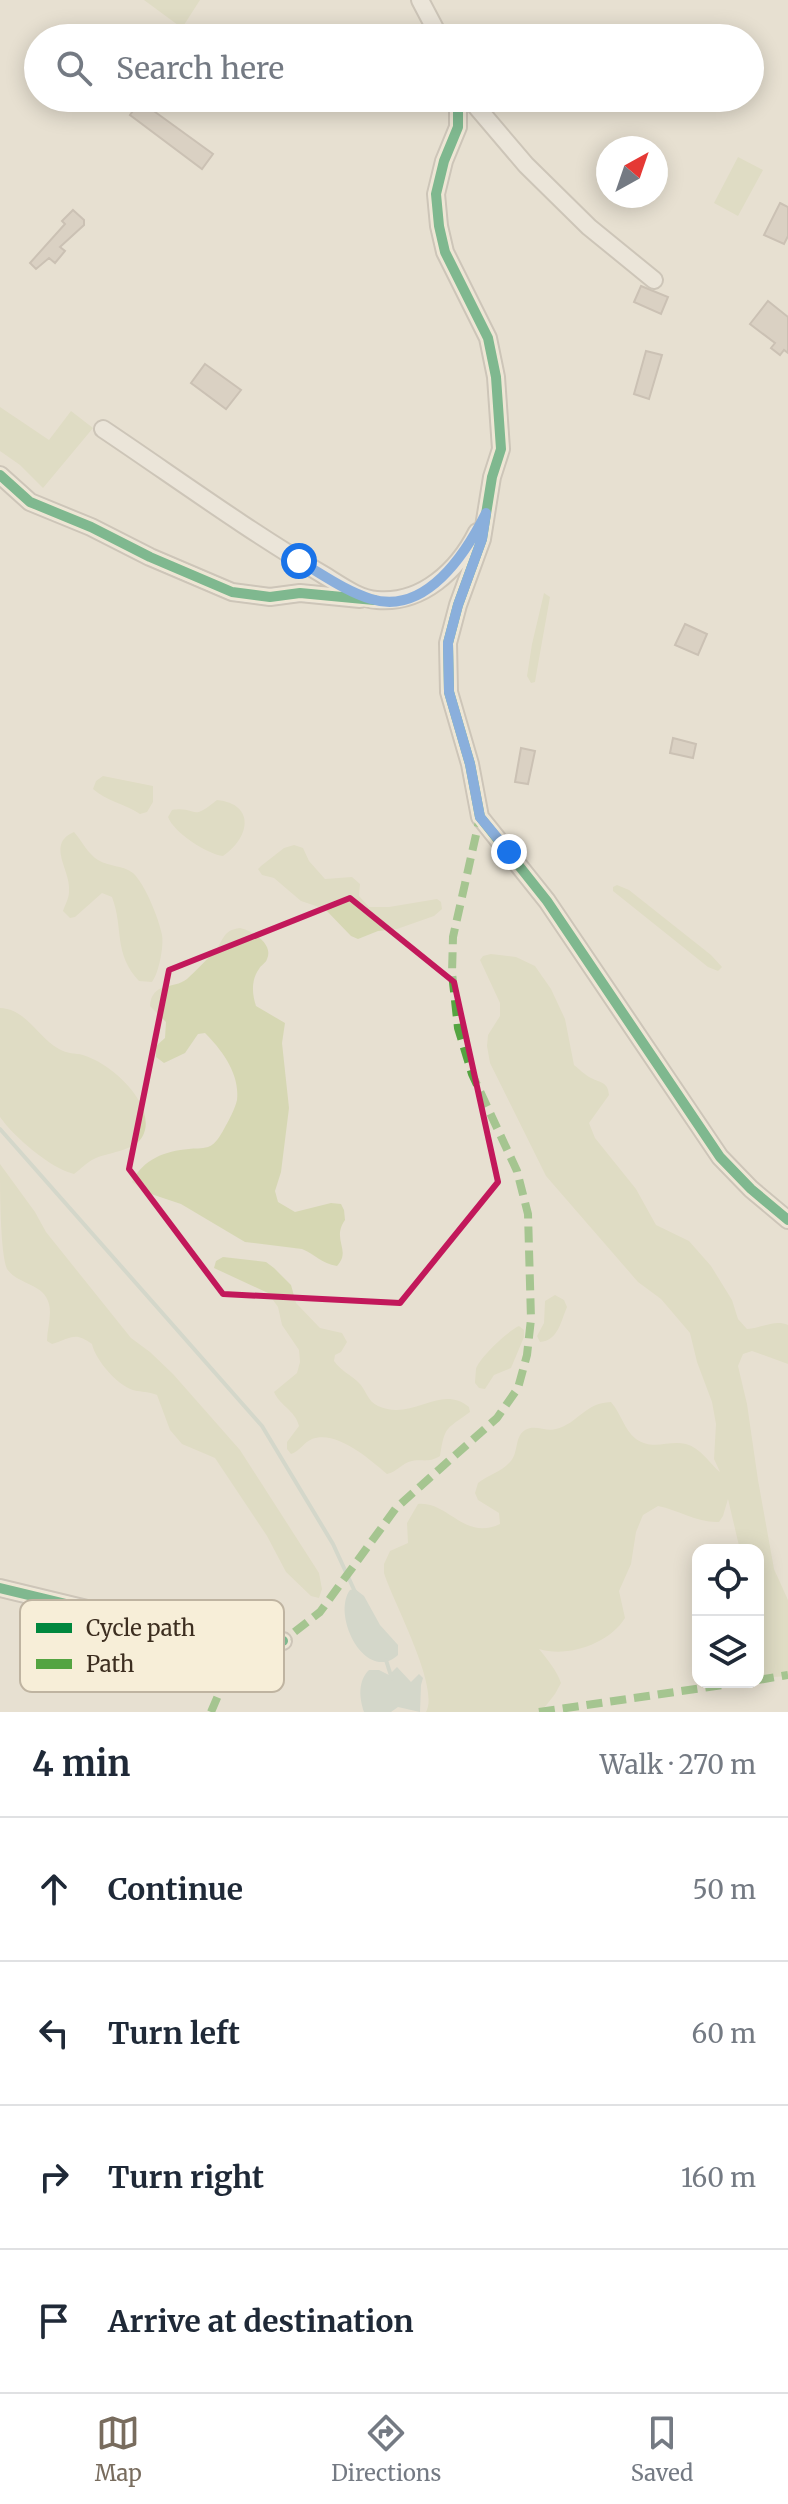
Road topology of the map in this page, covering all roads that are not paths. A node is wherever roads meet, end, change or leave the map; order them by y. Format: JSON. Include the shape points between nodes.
{"nodes":[{"id":1,"x":420,"y":0,"type":"edge"},
{"id":2,"x":433,"y":24,"type":"edge"},
{"id":3,"x":458,"y":112,"type":"edge"},
{"id":4,"x":481,"y":112,"type":"edge"},
{"id":5,"x":654,"y":280,"type":"dead end"},
{"id":6,"x":103,"y":429,"type":"dead end"},
{"id":7,"x":0,"y":475,"type":"edge"},
{"id":8,"x":486,"y":513,"type":"junction"},
{"id":9,"x":374,"y":600,"type":"junction"},
{"id":10,"x":788,"y":1220,"type":"edge"},
{"id":11,"x":0,"y":1588,"type":"edge"},
{"id":12,"x":50,"y":1600,"type":"edge"}],
"edges":[{"from":1,"to":2,"type":"street"},
{"from":3,"to":8,"type":"street","via":[[436,194],[445,252],[488,338],[496,377],[501,449]]},
{"from":4,"to":5,"type":"street","via":[[589,227]]},
{"from":6,"to":9,"type":"street","via":[[299,561]]},
{"from":7,"to":9,"type":"street","via":[[30,502],[232,592]]},
{"from":8,"to":9,"type":"street","via":[[472,542],[431,587],[403,600]]},
{"from":8,"to":10,"type":"street","via":[[448,643],[449,692],[480,817],[575,939],[720,1157]]},
{"from":11,"to":12,"type":"street"}]}
